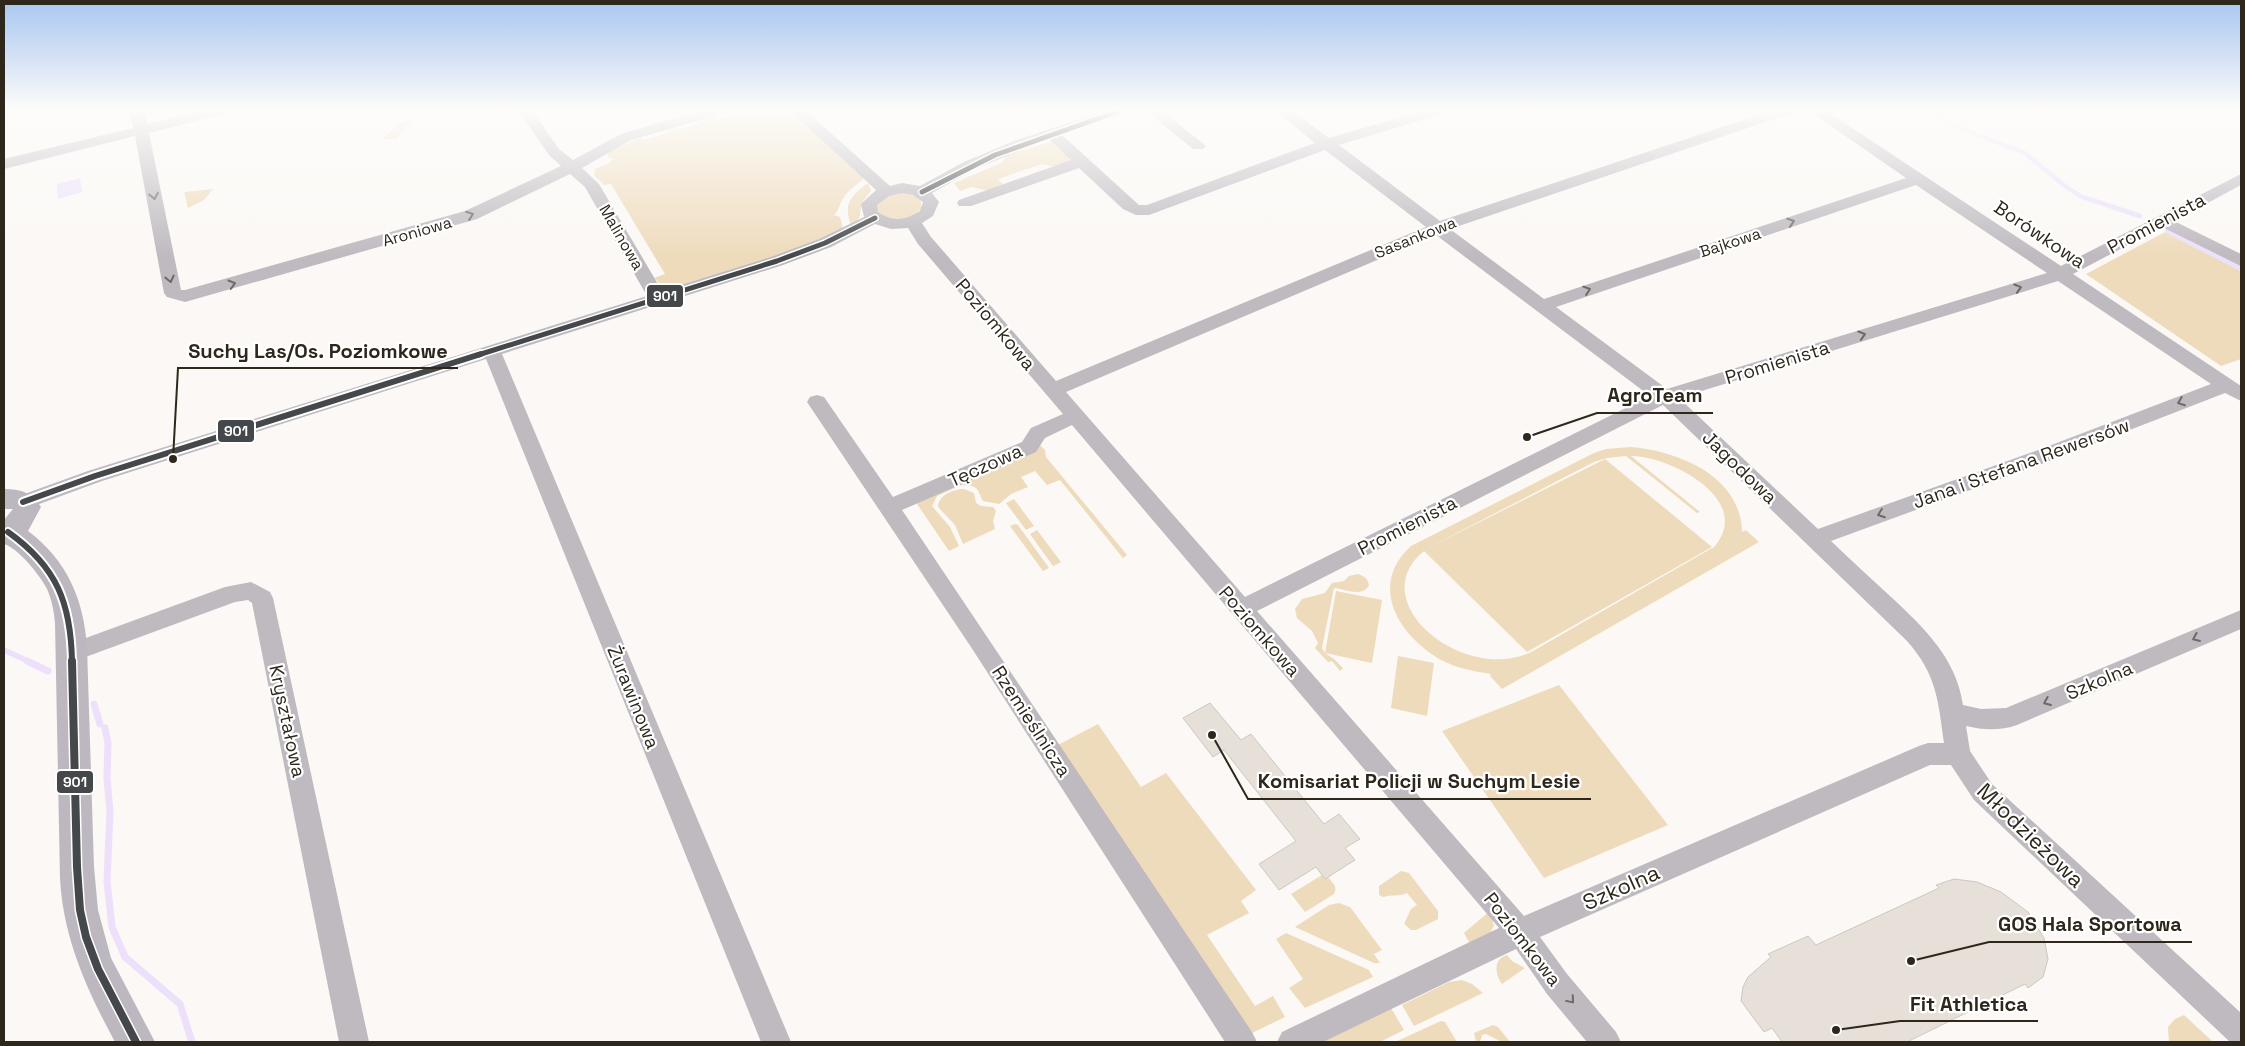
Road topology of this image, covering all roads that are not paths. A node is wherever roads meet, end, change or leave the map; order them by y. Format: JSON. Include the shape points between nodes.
{"nodes":[{"id":1,"x":26,"y":159,"type":"edge"},
{"id":2,"x":146,"y":159,"type":"edge"},
{"id":3,"x":561,"y":159,"type":"edge"},
{"id":4,"x":585,"y":159,"type":"edge"},
{"id":5,"x":851,"y":159,"type":"edge"},
{"id":6,"x":981,"y":159,"type":"edge"},
{"id":7,"x":1078,"y":159,"type":"edge"},
{"id":8,"x":1286,"y":159,"type":"edge"},
{"id":9,"x":1346,"y":159,"type":"edge"},
{"id":10,"x":1641,"y":159,"type":"edge"},
{"id":11,"x":1888,"y":159,"type":"edge"},
{"id":12,"x":1081,"y":162,"type":"junction"},
{"id":13,"x":4,"y":164,"type":"edge"},
{"id":14,"x":572,"y":167,"type":"junction"},
{"id":15,"x":2241,"y":179,"type":"edge"},
{"id":16,"x":1920,"y":180,"type":"junction"},
{"id":17,"x":886,"y":191,"type":"junction"},
{"id":18,"x":922,"y":192,"type":"junction"},
{"id":19,"x":965,"y":202,"type":"dead end"},
{"id":20,"x":875,"y":218,"type":"junction"},
{"id":21,"x":2162,"y":220,"type":"junction"},
{"id":22,"x":912,"y":221,"type":"junction"},
{"id":23,"x":1438,"y":227,"type":"junction"},
{"id":24,"x":2241,"y":261,"type":"edge"},
{"id":25,"x":2061,"y":273,"type":"junction"},
{"id":26,"x":658,"y":299,"type":"junction"},
{"id":27,"x":1541,"y":306,"type":"junction"},
{"id":28,"x":492,"y":352,"type":"junction"},
{"id":29,"x":1052,"y":390,"type":"junction"},
{"id":30,"x":2234,"y":390,"type":"edge"},
{"id":31,"x":1665,"y":396,"type":"junction"},
{"id":32,"x":817,"y":402,"type":"dead end"},
{"id":33,"x":1075,"y":416,"type":"junction"},
{"id":34,"x":14,"y":500,"type":"edge"},
{"id":35,"x":890,"y":507,"type":"junction"},
{"id":36,"x":6,"y":533,"type":"edge"},
{"id":37,"x":1815,"y":538,"type":"junction"},
{"id":38,"x":1241,"y":609,"type":"junction"},
{"id":39,"x":2241,"y":619,"type":"edge"},
{"id":40,"x":72,"y":653,"type":"junction"},
{"id":41,"x":1952,"y":713,"type":"junction"},
{"id":42,"x":1958,"y":754,"type":"junction"},
{"id":43,"x":1521,"y":933,"type":"junction"},
{"id":44,"x":2241,"y":1033,"type":"edge"},
{"id":45,"x":136,"y":1042,"type":"edge"},
{"id":46,"x":354,"y":1042,"type":"edge"},
{"id":47,"x":776,"y":1042,"type":"edge"},
{"id":48,"x":1242,"y":1042,"type":"edge"},
{"id":49,"x":1292,"y":1042,"type":"edge"},
{"id":50,"x":1606,"y":1042,"type":"edge"}],
"edges":[{"from":1,"to":13,"type":"street"},
{"from":2,"to":14,"type":"street","name":"Aroniowa","one_way":true,"via":[[173,293],[185,296],[471,215]]},
{"from":3,"to":14,"type":"street","name":"Malinowa"},
{"from":4,"to":14,"type":"street","name":"Aroniowa"},
{"from":5,"to":17,"type":"street"},
{"from":6,"to":18,"type":"street"},
{"from":7,"to":12,"type":"street"},
{"from":8,"to":12,"type":"street","via":[[1149,210],[1136,210],[1129,206]]},
{"from":9,"to":23,"type":"street","name":"Jagodowa"},
{"from":10,"to":23,"type":"street","name":"Sasankowa"},
{"from":11,"to":16,"type":"street","name":"Borówkowa"},
{"from":12,"to":19,"type":"street"},
{"from":14,"to":26,"type":"street","name":"Malinowa","via":[[594,188]]},
{"from":15,"to":21,"type":"street","name":"Promienista"},
{"from":16,"to":25,"type":"street","name":"Borówkowa"},
{"from":27,"to":16,"type":"street","name":"Bajkowa","one_way":true},
{"from":17,"to":18,"type":"street","via":[[909,189]]},
{"from":17,"to":20,"type":"street","via":[[869,204],[870,214]]},
{"from":18,"to":22,"type":"street","via":[[931,202],[930,207],[921,218]]},
{"from":20,"to":22,"type":"street","via":[[888,223]]},
{"from":20,"to":26,"type":"street","via":[[789,257]]},
{"from":21,"to":24,"type":"street"},
{"from":21,"to":25,"type":"street","name":"Promienista"},
{"from":22,"to":29,"type":"street","name":"Poziomkowa","via":[[924,240]]},
{"from":23,"to":27,"type":"street","name":"Jagodowa"},
{"from":23,"to":29,"type":"street","name":"Sasankowa"},
{"from":25,"to":30,"type":"street","name":"Borówkowa"},
{"from":31,"to":25,"type":"street","name":"Promienista","one_way":true},
{"from":26,"to":28,"type":"street"},
{"from":27,"to":31,"type":"street","name":"Jagodowa"},
{"from":28,"to":34,"type":"street"},
{"from":28,"to":47,"type":"street","name":"Żurawinowa"},
{"from":29,"to":33,"type":"street","name":"Poziomkowa"},
{"from":30,"to":37,"type":"street","name":"Jana i Stefana Rewersów","one_way":true},
{"from":31,"to":37,"type":"street","name":"Jagodowa"},
{"from":31,"to":38,"type":"street","name":"Promienista"},
{"from":32,"to":35,"type":"street","name":"Rzemieślnicza"},
{"from":33,"to":35,"type":"street","name":"Tęczowa","via":[[1038,433],[1029,447]]},
{"from":33,"to":38,"type":"street","name":"Poziomkowa"},
{"from":34,"to":36,"type":"street","via":[[27,507],[26,515]]},
{"from":35,"to":48,"type":"street","name":"Rzemieślnicza"},
{"from":36,"to":40,"type":"street","via":[[21,540],[38,556],[57,583],[69,612]]},
{"from":37,"to":41,"type":"street","name":"Jagodowa","via":[[1929,650],[1945,680]]},
{"from":38,"to":43,"type":"street","name":"Poziomkowa"},
{"from":39,"to":41,"type":"street","name":"Szkolna","one_way":true,"via":[[2008,718],[1981,719]]},
{"from":40,"to":45,"type":"street","via":[[82,920],[102,978]]},
{"from":40,"to":46,"type":"street","name":"Kryształowa","via":[[233,593],[251,591],[262,598]]},
{"from":41,"to":42,"type":"street","name":"Jagodowa"},
{"from":42,"to":43,"type":"street","name":"Szkolna","via":[[1928,754]]},
{"from":42,"to":44,"type":"street","name":"Młodzieżowa","via":[[1983,792]]},
{"from":43,"to":49,"type":"street","name":"Szkolna"},
{"from":43,"to":50,"type":"street","name":"Poziomkowa","one_way":true,"via":[[1557,984]]}]}
